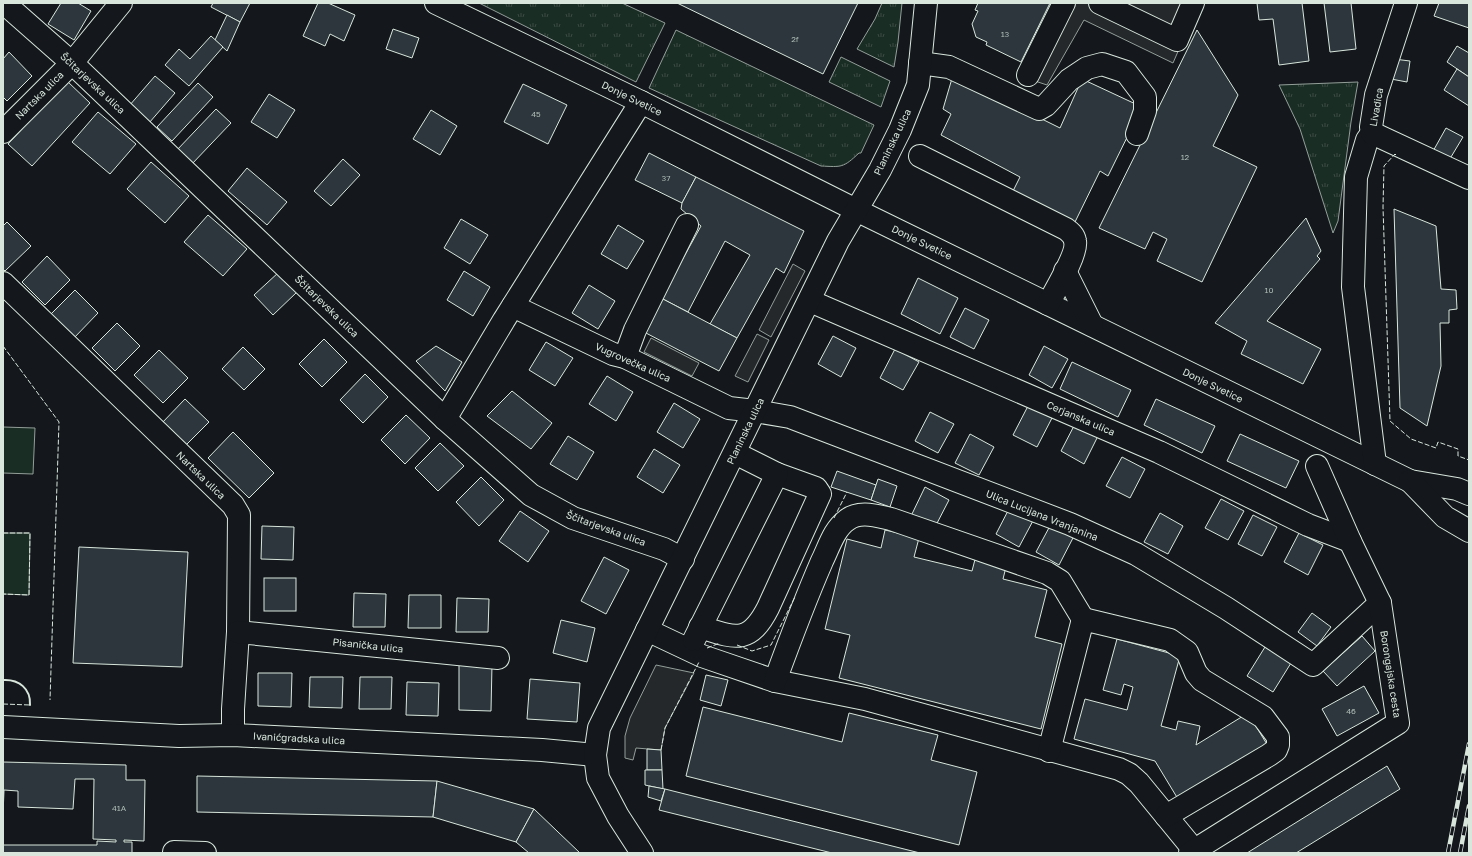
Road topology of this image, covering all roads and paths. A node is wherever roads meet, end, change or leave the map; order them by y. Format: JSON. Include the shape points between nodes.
{"nodes":[{"id":1,"x":4,"y":3,"type":"edge"},
{"id":2,"x":121,"y":3,"type":"edge"},
{"id":3,"x":436,"y":3,"type":"edge"},
{"id":4,"x":926,"y":3,"type":"edge"},
{"id":5,"x":1064,"y":3,"type":"edge"},
{"id":6,"x":1100,"y":3,"type":"edge"},
{"id":7,"x":1193,"y":3,"type":"edge"},
{"id":8,"x":1406,"y":3,"type":"edge"},
{"id":9,"x":72,"y":62,"type":"junction"},
{"id":10,"x":920,"y":63,"type":"junction"},
{"id":11,"x":1028,"y":75,"type":"dead end"},
{"id":12,"x":641,"y":102,"type":"junction"},
{"id":13,"x":3,"y":132,"type":"edge"},
{"id":14,"x":1372,"y":133,"type":"junction"},
{"id":15,"x":1137,"y":134,"type":"dead end"},
{"id":16,"x":920,"y":156,"type":"dead end"},
{"id":17,"x":1469,"y":178,"type":"edge"},
{"id":18,"x":856,"y":210,"type":"junction"},
{"id":19,"x":687,"y":225,"type":"dead end"},
{"id":20,"x":1065,"y":272,"type":"junction"},
{"id":21,"x":3,"y":283,"type":"edge"},
{"id":22,"x":810,"y":301,"type":"junction"},
{"id":23,"x":1048,"y":304,"type":"junction"},
{"id":24,"x":513,"y":306,"type":"junction"},
{"id":25,"x":1092,"y":326,"type":"junction"},
{"id":26,"x":625,"y":357,"type":"junction"},
{"id":27,"x":755,"y":411,"type":"junction"},
{"id":28,"x":445,"y":419,"type":"junction"},
{"id":29,"x":735,"y":452,"type":"junction"},
{"id":30,"x":1375,"y":464,"type":"junction"},
{"id":31,"x":1317,"y":466,"type":"dead end"},
{"id":32,"x":777,"y":474,"type":"junction"},
{"id":33,"x":1410,"y":481,"type":"junction"},
{"id":34,"x":1469,"y":494,"type":"edge"},
{"id":35,"x":1469,"y":531,"type":"edge"},
{"id":36,"x":1350,"y":541,"type":"junction"},
{"id":37,"x":683,"y":559,"type":"junction"},
{"id":38,"x":1380,"y":603,"type":"junction"},
{"id":39,"x":1083,"y":619,"type":"junction"},
{"id":40,"x":700,"y":627,"type":"junction"},
{"id":41,"x":647,"y":630,"type":"junction"},
{"id":42,"x":238,"y":632,"type":"junction"},
{"id":43,"x":689,"y":650,"type":"junction"},
{"id":44,"x":498,"y":658,"type":"dead end"},
{"id":45,"x":776,"y":680,"type":"junction"},
{"id":46,"x":3,"y":727,"type":"edge"},
{"id":47,"x":233,"y":735,"type":"junction"},
{"id":48,"x":1049,"y":751,"type":"junction"},
{"id":49,"x":595,"y":755,"type":"junction"},
{"id":50,"x":1166,"y":816,"type":"junction"},
{"id":51,"x":174,"y":852,"type":"edge"},
{"id":52,"x":1192,"y":852,"type":"edge"},
{"id":53,"x":205,"y":853,"type":"edge"},
{"id":54,"x":642,"y":853,"type":"edge"}],
"edges":[{"from":1,"to":9,"type":"street","name":"Ščitarjevska ulica"},
{"from":2,"to":9,"type":"street","name":"Nartska ulica"},
{"from":3,"to":12,"type":"street","name":"Donje Svetice"},
{"from":4,"to":10,"type":"street","name":"Planinska ulica"},
{"from":5,"to":11,"type":"street"},
{"from":6,"to":7,"type":"street","via":[[1177,40]]},
{"from":8,"to":14,"type":"street","name":"Livadica","via":[[1376,95]]},
{"from":9,"to":13,"type":"street","name":"Nartska ulica"},
{"from":9,"to":28,"type":"street","name":"Ščitarjevska ulica"},
{"from":10,"to":15,"type":"street","via":[[948,67],[1039,109],[1069,80],[1087,68],[1102,64],[1117,68],[1126,72],[1145,97],[1145,111]]},
{"from":10,"to":18,"type":"street","name":"Planinska ulica","via":[[918,85],[900,130]]},
{"from":12,"to":18,"type":"street","name":"Donje Svetice"},
{"from":12,"to":24,"type":"street"},
{"from":14,"to":17,"type":"street","name":"Livadica"},
{"from":14,"to":30,"type":"street","via":[[1367,140],[1356,177],[1353,287]]},
{"from":16,"to":20,"type":"street","via":[[1069,231],[1074,235],[1076,242]]},
{"from":18,"to":22,"type":"street","name":"Planinska ulica","via":[[838,241]]},
{"from":18,"to":23,"type":"street","name":"Donje Svetice"},
{"from":19,"to":26,"type":"street","via":[[635,330]]},
{"from":20,"to":23,"type":"street"},
{"from":20,"to":25,"type":"street"},
{"from":21,"to":42,"type":"street","name":"Nartska ulica","via":[[239,514]]},
{"from":22,"to":27,"type":"street","name":"Planinska ulica"},
{"from":22,"to":36,"type":"street","name":"Cerjanska ulica","via":[[1159,452],[1308,525]]},
{"from":23,"to":25,"type":"street","name":"Donje Svetice"},
{"from":24,"to":26,"type":"street","name":"Vugrovečka ulica","via":[[613,354]]},
{"from":24,"to":28,"type":"street"},
{"from":25,"to":30,"type":"street","name":"Donje Svetice"},
{"from":26,"to":27,"type":"street","name":"Vugrovečka ulica","via":[[729,408]]},
{"from":27,"to":29,"type":"street","name":"Planinska ulica"},
{"from":27,"to":38,"type":"street","name":"Ulica Lucijana Vranjanina","via":[[790,418],[1077,527],[1136,554],[1226,608],[1313,665]]},
{"from":28,"to":37,"type":"street","name":"Ščitarjevska ulica","via":[[531,495],[573,518],[664,548]]},
{"from":29,"to":32,"type":"street"},
{"from":29,"to":37,"type":"street","name":"Planinska ulica"},
{"from":30,"to":33,"type":"street","name":"Donje Svetice"},
{"from":31,"to":36,"type":"street","name":"Borongajska cesta"},
{"from":32,"to":40,"type":"street"},
{"from":32,"to":40,"type":"street","via":[[816,488],[820,494],[768,608],[760,623],[746,634],[721,634]]},
{"from":33,"to":34,"type":"street","name":"Donje Svetice","via":[[1457,489]]},
{"from":33,"to":35,"type":"street","name":"Donje Svetice","via":[[1445,517]]},
{"from":36,"to":38,"type":"street","name":"Borongajska cesta"},
{"from":37,"to":41,"type":"street","name":"Planinska ulica"},
{"from":38,"to":52,"type":"street","name":"Borongajska cesta","via":[[1398,723]]},
{"from":39,"to":45,"type":"street","via":[[1060,582],[1047,573],[891,519],[858,515],[848,519],[838,529],[831,543],[809,590]]},
{"from":39,"to":48,"type":"street"},
{"from":39,"to":50,"type":"street","via":[[1170,640],[1187,652],[1202,680],[1263,717],[1278,737],[1276,750]]},
{"from":40,"to":43,"type":"street"},
{"from":41,"to":43,"type":"street"},
{"from":41,"to":49,"type":"street","name":"Planinska ulica","via":[[599,728]]},
{"from":42,"to":44,"type":"street","name":"Pisanička ulica"},
{"from":42,"to":47,"type":"street","name":"Nartska ulica"},
{"from":43,"to":45,"type":"street"},
{"from":45,"to":48,"type":"street","via":[[865,699]]},
{"from":46,"to":47,"type":"street","name":"Ivanićgradska ulica","via":[[179,736]]},
{"from":47,"to":49,"type":"street","name":"Ivanićgradska ulica","via":[[542,750]]},
{"from":48,"to":50,"type":"street","via":[[1129,774]]},
{"from":49,"to":54,"type":"street","name":"Planinska ulica","via":[[598,778]]},
{"from":50,"to":52,"type":"street"},
{"from":51,"to":53,"type":"street"}]}
